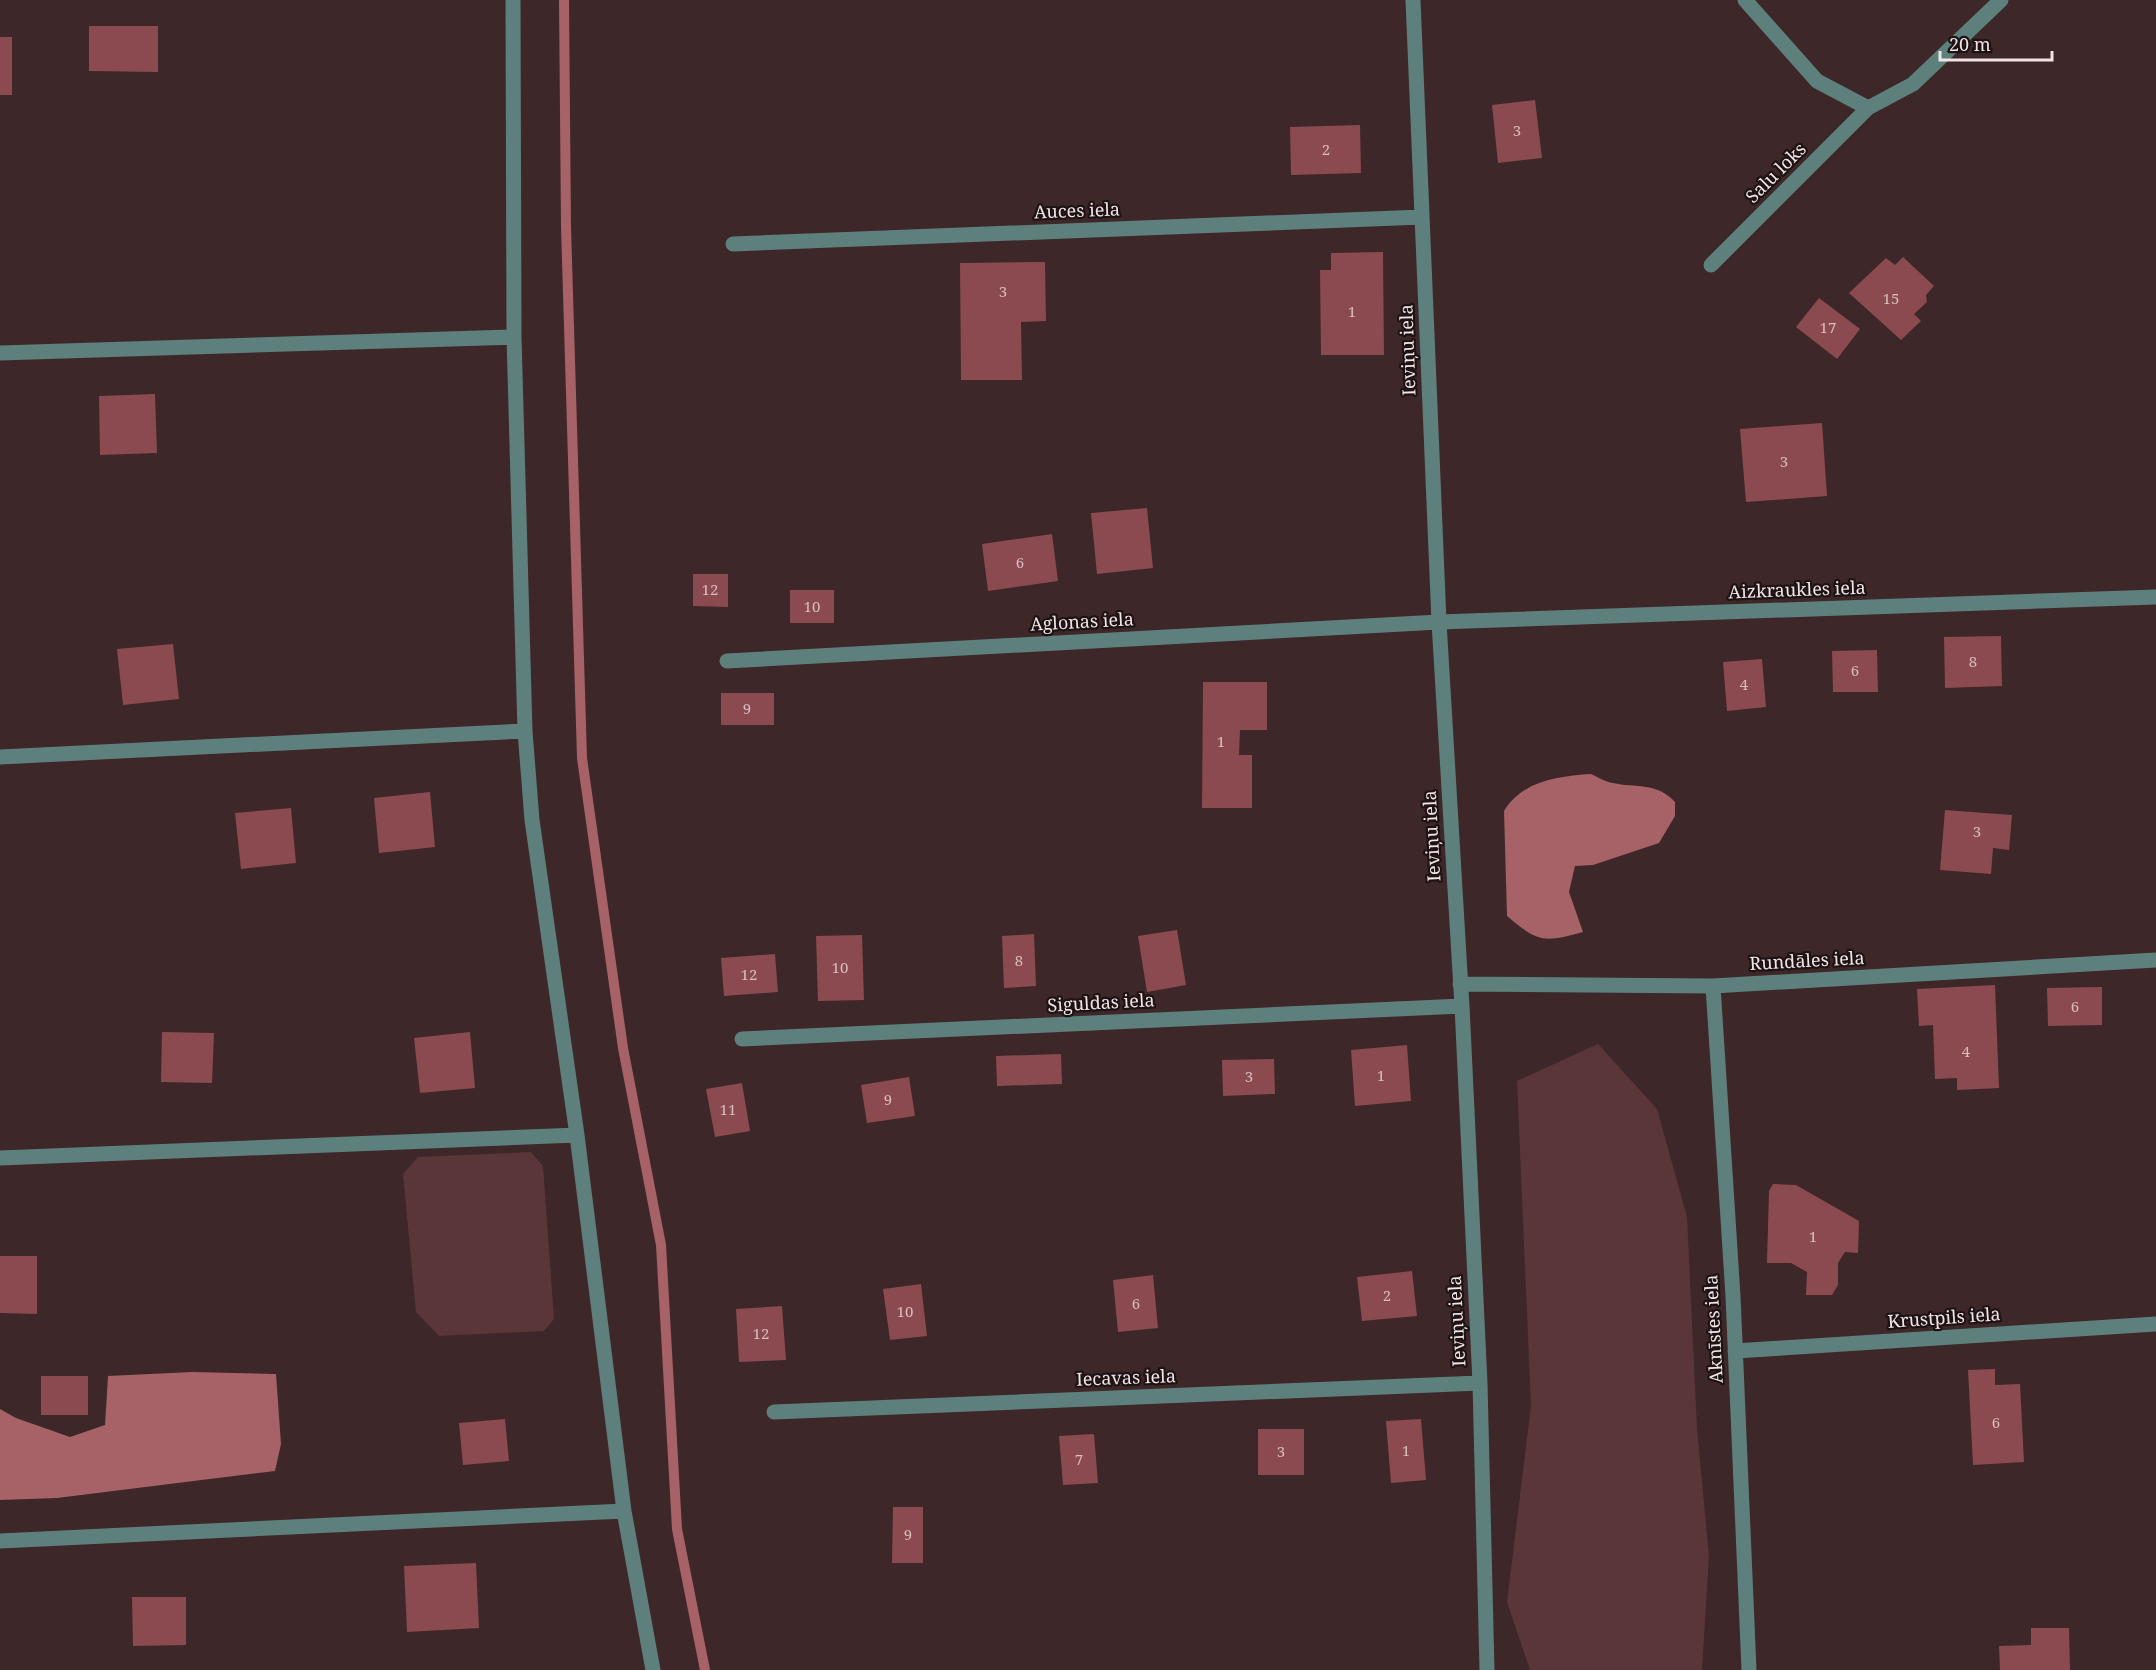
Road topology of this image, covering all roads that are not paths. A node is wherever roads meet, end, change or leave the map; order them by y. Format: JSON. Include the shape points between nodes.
{"nodes":[{"id":1,"x":513,"y":0,"type":"edge"},
{"id":2,"x":1413,"y":0,"type":"edge"},
{"id":3,"x":1745,"y":0,"type":"edge"},
{"id":4,"x":2001,"y":0,"type":"edge"},
{"id":5,"x":1868,"y":108,"type":"junction"},
{"id":6,"x":1422,"y":218,"type":"junction"},
{"id":7,"x":733,"y":244,"type":"dead end"},
{"id":8,"x":1711,"y":265,"type":"dead end"},
{"id":9,"x":514,"y":337,"type":"junction"},
{"id":10,"x":0,"y":353,"type":"edge"},
{"id":11,"x":2156,"y":597,"type":"edge"},
{"id":12,"x":1439,"y":622,"type":"junction"},
{"id":13,"x":727,"y":661,"type":"dead end"},
{"id":14,"x":525,"y":732,"type":"junction"},
{"id":15,"x":0,"y":757,"type":"edge"},
{"id":16,"x":2156,"y":960,"type":"edge"},
{"id":17,"x":1460,"y":984,"type":"junction"},
{"id":18,"x":1713,"y":986,"type":"junction"},
{"id":19,"x":1462,"y":1006,"type":"junction"},
{"id":20,"x":742,"y":1039,"type":"dead end"},
{"id":21,"x":577,"y":1135,"type":"junction"},
{"id":22,"x":0,"y":1158,"type":"edge"},
{"id":23,"x":2156,"y":1324,"type":"edge"},
{"id":24,"x":1735,"y":1351,"type":"junction"},
{"id":25,"x":1480,"y":1383,"type":"junction"},
{"id":26,"x":774,"y":1412,"type":"dead end"},
{"id":27,"x":624,"y":1511,"type":"junction"},
{"id":28,"x":0,"y":1540,"type":"edge"},
{"id":29,"x":653,"y":1670,"type":"edge"},
{"id":30,"x":1487,"y":1670,"type":"edge"},
{"id":31,"x":1749,"y":1670,"type":"edge"}],
"edges":[{"from":1,"to":9,"type":"street"},
{"from":2,"to":6,"type":"street","name":"Ieviņu iela"},
{"from":3,"to":5,"type":"street","via":[[1817,81]]},
{"from":4,"to":5,"type":"street","name":"Salu loks","via":[[1912,84]]},
{"from":5,"to":8,"type":"street","name":"Salu loks"},
{"from":6,"to":7,"type":"street","name":"Auces iela"},
{"from":6,"to":12,"type":"street","name":"Ieviņu iela"},
{"from":9,"to":10,"type":"street"},
{"from":9,"to":14,"type":"street"},
{"from":11,"to":12,"type":"street","name":"Aizkraukles iela"},
{"from":12,"to":13,"type":"street","name":"Aglonas iela"},
{"from":12,"to":17,"type":"street","name":"Ieviņu iela"},
{"from":14,"to":15,"type":"street"},
{"from":14,"to":21,"type":"street","via":[[533,832]]},
{"from":16,"to":18,"type":"street","name":"Rundāles iela"},
{"from":17,"to":18,"type":"street","name":"Rundāles iela"},
{"from":17,"to":19,"type":"street","name":"Ieviņu iela"},
{"from":18,"to":24,"type":"street","name":"Aknīstes iela"},
{"from":19,"to":20,"type":"street","name":"Siguldas iela"},
{"from":19,"to":25,"type":"street","name":"Ieviņu iela"},
{"from":21,"to":22,"type":"street"},
{"from":21,"to":27,"type":"street"},
{"from":23,"to":24,"type":"street","name":"Krustpils iela"},
{"from":24,"to":31,"type":"street","name":"Aknīstes iela"},
{"from":25,"to":26,"type":"street","name":"Iecavas iela"},
{"from":25,"to":30,"type":"street","name":"Ieviņu iela"},
{"from":27,"to":28,"type":"street"},
{"from":27,"to":29,"type":"street"}]}
